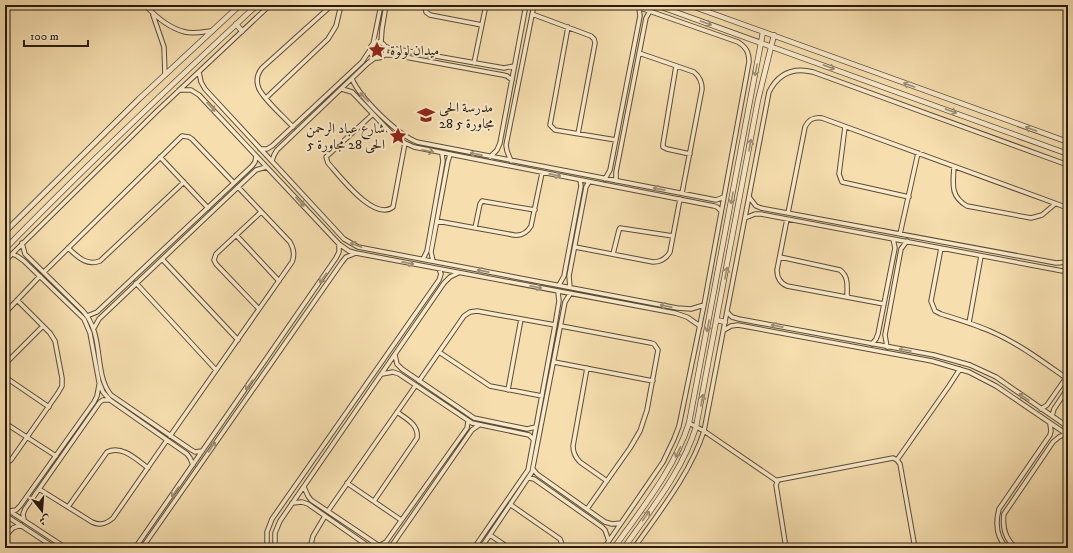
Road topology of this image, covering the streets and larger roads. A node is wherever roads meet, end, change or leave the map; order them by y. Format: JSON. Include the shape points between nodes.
{"nodes":[{"id":1,"x":146,"y":5,"type":"edge"},
{"id":2,"x":240,"y":5,"type":"edge"},
{"id":3,"x":257,"y":5,"type":"edge"},
{"id":4,"x":270,"y":5,"type":"edge"},
{"id":5,"x":332,"y":5,"type":"edge"},
{"id":6,"x":341,"y":5,"type":"edge"},
{"id":7,"x":381,"y":5,"type":"edge"},
{"id":8,"x":386,"y":5,"type":"edge"},
{"id":9,"x":425,"y":5,"type":"edge"},
{"id":10,"x":486,"y":5,"type":"edge"},
{"id":11,"x":526,"y":5,"type":"edge"},
{"id":12,"x":534,"y":5,"type":"edge"},
{"id":13,"x":632,"y":5,"type":"edge"},
{"id":14,"x":656,"y":5,"type":"edge"},
{"id":15,"x":689,"y":5,"type":"edge"},
{"id":16,"x":639,"y":8,"type":"junction"},
{"id":17,"x":650,"y":11,"type":"junction"},
{"id":18,"x":153,"y":14,"type":"junction"},
{"id":19,"x":532,"y":14,"type":"junction"},
{"id":20,"x":236,"y":24,"type":"junction"},
{"id":21,"x":482,"y":25,"type":"junction"},
{"id":22,"x":568,"y":27,"type":"junction"},
{"id":23,"x":242,"y":31,"type":"junction"},
{"id":24,"x":211,"y":32,"type":"junction"},
{"id":25,"x":763,"y":32,"type":"junction"},
{"id":26,"x":774,"y":35,"type":"junction"},
{"id":27,"x":761,"y":43,"type":"junction"},
{"id":28,"x":373,"y":44,"type":"junction"},
{"id":29,"x":383,"y":44,"type":"junction"},
{"id":30,"x":771,"y":46,"type":"junction"},
{"id":31,"x":370,"y":50,"type":"junction"},
{"id":32,"x":639,"y":53,"type":"junction"},
{"id":33,"x":382,"y":56,"type":"junction"},
{"id":34,"x":376,"y":57,"type":"junction"},
{"id":35,"x":474,"y":63,"type":"junction"},
{"id":36,"x":514,"y":66,"type":"junction"},
{"id":37,"x":676,"y":66,"type":"junction"},
{"id":38,"x":199,"y":72,"type":"junction"},
{"id":39,"x":165,"y":75,"type":"junction"},
{"id":40,"x":352,"y":79,"type":"junction"},
{"id":41,"x":512,"y":80,"type":"junction"},
{"id":42,"x":342,"y":89,"type":"junction"},
{"id":43,"x":179,"y":90,"type":"junction"},
{"id":44,"x":266,"y":98,"type":"junction"},
{"id":45,"x":750,"y":99,"type":"junction"},
{"id":46,"x":758,"y":100,"type":"junction"},
{"id":47,"x":373,"y":114,"type":"junction"},
{"id":48,"x":293,"y":127,"type":"junction"},
{"id":49,"x":845,"y":127,"type":"junction"},
{"id":50,"x":578,"y":134,"type":"junction"},
{"id":51,"x":616,"y":140,"type":"junction"},
{"id":52,"x":1068,"y":142,"type":"edge"},
{"id":53,"x":405,"y":144,"type":"junction"},
{"id":54,"x":260,"y":149,"type":"junction"},
{"id":55,"x":442,"y":154,"type":"junction"},
{"id":56,"x":690,"y":154,"type":"junction"},
{"id":57,"x":918,"y":154,"type":"junction"},
{"id":58,"x":1068,"y":154,"type":"edge"},
{"id":59,"x":450,"y":155,"type":"junction"},
{"id":60,"x":256,"y":156,"type":"junction"},
{"id":61,"x":160,"y":157,"type":"junction"},
{"id":62,"x":490,"y":157,"type":"junction"},
{"id":63,"x":272,"y":161,"type":"junction"},
{"id":64,"x":511,"y":161,"type":"junction"},
{"id":65,"x":1068,"y":165,"type":"edge"},
{"id":66,"x":252,"y":166,"type":"junction"},
{"id":67,"x":266,"y":167,"type":"junction"},
{"id":68,"x":954,"y":167,"type":"junction"},
{"id":69,"x":256,"y":170,"type":"junction"},
{"id":70,"x":542,"y":173,"type":"junction"},
{"id":71,"x":605,"y":179,"type":"junction"},
{"id":72,"x":580,"y":180,"type":"junction"},
{"id":73,"x":616,"y":181,"type":"junction"},
{"id":74,"x":184,"y":182,"type":"junction"},
{"id":75,"x":589,"y":182,"type":"junction"},
{"id":76,"x":234,"y":183,"type":"junction"},
{"id":77,"x":238,"y":187,"type":"junction"},
{"id":78,"x":682,"y":193,"type":"junction"},
{"id":79,"x":724,"y":197,"type":"junction"},
{"id":80,"x":749,"y":197,"type":"junction"},
{"id":81,"x":908,"y":197,"type":"junction"},
{"id":82,"x":680,"y":199,"type":"junction"},
{"id":83,"x":1055,"y":204,"type":"junction"},
{"id":84,"x":208,"y":208,"type":"junction"},
{"id":85,"x":1068,"y":208,"type":"edge"},
{"id":86,"x":535,"y":210,"type":"junction"},
{"id":87,"x":721,"y":211,"type":"junction"},
{"id":88,"x":261,"y":212,"type":"junction"},
{"id":89,"x":320,"y":213,"type":"junction"},
{"id":90,"x":788,"y":213,"type":"junction"},
{"id":91,"x":315,"y":218,"type":"junction"},
{"id":92,"x":745,"y":218,"type":"junction"},
{"id":93,"x":787,"y":218,"type":"junction"},
{"id":94,"x":437,"y":221,"type":"junction"},
{"id":95,"x":475,"y":228,"type":"junction"},
{"id":96,"x":5,"y":232,"type":"edge"},
{"id":97,"x":900,"y":234,"type":"junction"},
{"id":98,"x":236,"y":235,"type":"junction"},
{"id":99,"x":673,"y":236,"type":"junction"},
{"id":100,"x":893,"y":239,"type":"junction"},
{"id":101,"x":907,"y":242,"type":"junction"},
{"id":102,"x":22,"y":243,"type":"junction"},
{"id":103,"x":339,"y":244,"type":"junction"},
{"id":104,"x":574,"y":246,"type":"junction"},
{"id":105,"x":68,"y":248,"type":"junction"},
{"id":106,"x":941,"y":248,"type":"junction"},
{"id":107,"x":5,"y":249,"type":"edge"},
{"id":108,"x":356,"y":253,"type":"junction"},
{"id":109,"x":12,"y":254,"type":"junction"},
{"id":110,"x":613,"y":254,"type":"junction"},
{"id":111,"x":780,"y":256,"type":"junction"},
{"id":112,"x":981,"y":256,"type":"junction"},
{"id":113,"x":28,"y":257,"type":"junction"},
{"id":114,"x":162,"y":259,"type":"junction"},
{"id":115,"x":423,"y":259,"type":"junction"},
{"id":116,"x":5,"y":261,"type":"edge"},
{"id":117,"x":24,"y":261,"type":"junction"},
{"id":118,"x":433,"y":261,"type":"junction"},
{"id":119,"x":1068,"y":262,"type":"edge"},
{"id":120,"x":439,"y":269,"type":"junction"},
{"id":121,"x":44,"y":272,"type":"junction"},
{"id":122,"x":1068,"y":272,"type":"edge"},
{"id":123,"x":458,"y":273,"type":"junction"},
{"id":124,"x":40,"y":276,"type":"junction"},
{"id":125,"x":522,"y":278,"type":"junction"},
{"id":126,"x":279,"y":281,"type":"junction"},
{"id":127,"x":136,"y":283,"type":"junction"},
{"id":128,"x":521,"y":285,"type":"junction"},
{"id":129,"x":559,"y":285,"type":"junction"},
{"id":130,"x":570,"y":287,"type":"junction"},
{"id":131,"x":558,"y":292,"type":"junction"},
{"id":132,"x":570,"y":294,"type":"junction"},
{"id":133,"x":847,"y":297,"type":"junction"},
{"id":134,"x":17,"y":300,"type":"junction"},
{"id":135,"x":558,"y":304,"type":"junction"},
{"id":136,"x":884,"y":304,"type":"junction"},
{"id":137,"x":77,"y":305,"type":"junction"},
{"id":138,"x":564,"y":305,"type":"junction"},
{"id":139,"x":704,"y":305,"type":"junction"},
{"id":140,"x":73,"y":308,"type":"junction"},
{"id":141,"x":259,"y":309,"type":"junction"},
{"id":142,"x":727,"y":312,"type":"junction"},
{"id":143,"x":5,"y":313,"type":"edge"},
{"id":144,"x":87,"y":316,"type":"junction"},
{"id":145,"x":521,"y":318,"type":"junction"},
{"id":146,"x":717,"y":320,"type":"junction"},
{"id":147,"x":726,"y":322,"type":"junction"},
{"id":148,"x":969,"y":323,"type":"junction"},
{"id":149,"x":555,"y":325,"type":"junction"},
{"id":150,"x":42,"y":326,"type":"junction"},
{"id":151,"x":560,"y":326,"type":"junction"},
{"id":152,"x":700,"y":326,"type":"junction"},
{"id":153,"x":94,"y":328,"type":"junction"},
{"id":154,"x":724,"y":330,"type":"junction"},
{"id":155,"x":238,"y":340,"type":"junction"},
{"id":156,"x":872,"y":344,"type":"junction"},
{"id":157,"x":887,"y":347,"type":"junction"},
{"id":158,"x":439,"y":352,"type":"junction"},
{"id":159,"x":99,"y":353,"type":"junction"},
{"id":160,"x":94,"y":354,"type":"junction"},
{"id":161,"x":395,"y":354,"type":"junction"},
{"id":162,"x":554,"y":362,"type":"junction"},
{"id":163,"x":5,"y":364,"type":"edge"},
{"id":164,"x":587,"y":368,"type":"junction"},
{"id":165,"x":960,"y":369,"type":"junction"},
{"id":166,"x":216,"y":370,"type":"junction"},
{"id":167,"x":256,"y":374,"type":"junction"},
{"id":168,"x":381,"y":375,"type":"junction"},
{"id":169,"x":5,"y":377,"type":"edge"},
{"id":170,"x":1067,"y":377,"type":"edge"},
{"id":171,"x":261,"y":378,"type":"junction"},
{"id":172,"x":419,"y":381,"type":"junction"},
{"id":173,"x":653,"y":381,"type":"junction"},
{"id":174,"x":99,"y":382,"type":"junction"},
{"id":175,"x":416,"y":386,"type":"junction"},
{"id":176,"x":1068,"y":388,"type":"edge"},
{"id":177,"x":508,"y":390,"type":"junction"},
{"id":178,"x":542,"y":396,"type":"junction"},
{"id":179,"x":110,"y":400,"type":"junction"},
{"id":180,"x":49,"y":406,"type":"junction"},
{"id":181,"x":1041,"y":409,"type":"junction"},
{"id":182,"x":129,"y":410,"type":"junction"},
{"id":183,"x":397,"y":412,"type":"junction"},
{"id":184,"x":1052,"y":416,"type":"junction"},
{"id":185,"x":468,"y":422,"type":"junction"},
{"id":186,"x":5,"y":423,"type":"edge"},
{"id":187,"x":689,"y":423,"type":"junction"},
{"id":188,"x":1050,"y":423,"type":"junction"},
{"id":189,"x":479,"y":425,"type":"junction"},
{"id":190,"x":536,"y":427,"type":"junction"},
{"id":191,"x":696,"y":427,"type":"junction"},
{"id":192,"x":1068,"y":427,"type":"edge"},
{"id":193,"x":704,"y":431,"type":"junction"},
{"id":194,"x":1067,"y":435,"type":"edge"},
{"id":195,"x":170,"y":436,"type":"junction"},
{"id":196,"x":27,"y":437,"type":"junction"},
{"id":197,"x":534,"y":439,"type":"junction"},
{"id":198,"x":167,"y":440,"type":"junction"},
{"id":199,"x":1042,"y":447,"type":"junction"},
{"id":200,"x":190,"y":449,"type":"junction"},
{"id":201,"x":1047,"y":450,"type":"junction"},
{"id":202,"x":202,"y":451,"type":"junction"},
{"id":203,"x":187,"y":454,"type":"junction"},
{"id":204,"x":56,"y":456,"type":"junction"},
{"id":205,"x":896,"y":460,"type":"junction"},
{"id":206,"x":5,"y":464,"type":"edge"},
{"id":207,"x":193,"y":465,"type":"junction"},
{"id":208,"x":148,"y":468,"type":"junction"},
{"id":209,"x":533,"y":469,"type":"junction"},
{"id":210,"x":529,"y":478,"type":"junction"},
{"id":211,"x":607,"y":481,"type":"junction"},
{"id":212,"x":777,"y":481,"type":"junction"},
{"id":213,"x":347,"y":483,"type":"junction"},
{"id":214,"x":304,"y":487,"type":"junction"},
{"id":215,"x":39,"y":489,"type":"junction"},
{"id":216,"x":374,"y":501,"type":"junction"},
{"id":217,"x":292,"y":503,"type":"junction"},
{"id":218,"x":511,"y":505,"type":"junction"},
{"id":219,"x":20,"y":506,"type":"junction"},
{"id":220,"x":68,"y":507,"type":"junction"},
{"id":221,"x":5,"y":508,"type":"edge"},
{"id":222,"x":25,"y":509,"type":"junction"},
{"id":223,"x":587,"y":509,"type":"junction"},
{"id":224,"x":10,"y":511,"type":"junction"},
{"id":225,"x":328,"y":511,"type":"junction"},
{"id":226,"x":5,"y":515,"type":"edge"},
{"id":227,"x":157,"y":516,"type":"junction"},
{"id":228,"x":325,"y":516,"type":"junction"},
{"id":229,"x":495,"y":518,"type":"junction"},
{"id":230,"x":24,"y":520,"type":"junction"},
{"id":231,"x":162,"y":520,"type":"junction"},
{"id":232,"x":401,"y":520,"type":"junction"},
{"id":233,"x":500,"y":520,"type":"junction"},
{"id":234,"x":5,"y":521,"type":"edge"},
{"id":235,"x":621,"y":523,"type":"junction"},
{"id":236,"x":21,"y":525,"type":"junction"},
{"id":237,"x":490,"y":535,"type":"junction"},
{"id":238,"x":5,"y":536,"type":"edge"},
{"id":239,"x":609,"y":541,"type":"junction"},
{"id":240,"x":381,"y":547,"type":"edge"},
{"id":241,"x":55,"y":548,"type":"edge"},
{"id":242,"x":66,"y":548,"type":"edge"},
{"id":243,"x":136,"y":548,"type":"edge"},
{"id":244,"x":142,"y":548,"type":"edge"},
{"id":245,"x":267,"y":548,"type":"edge"},
{"id":246,"x":275,"y":548,"type":"edge"},
{"id":247,"x":311,"y":548,"type":"edge"},
{"id":248,"x":371,"y":548,"type":"edge"},
{"id":249,"x":390,"y":548,"type":"edge"},
{"id":250,"x":474,"y":548,"type":"edge"},
{"id":251,"x":481,"y":548,"type":"edge"},
{"id":252,"x":509,"y":548,"type":"edge"},
{"id":253,"x":559,"y":548,"type":"edge"},
{"id":254,"x":604,"y":548,"type":"edge"},
{"id":255,"x":614,"y":548,"type":"edge"},
{"id":256,"x":624,"y":548,"type":"edge"},
{"id":257,"x":634,"y":548,"type":"edge"},
{"id":258,"x":786,"y":548,"type":"edge"},
{"id":259,"x":915,"y":548,"type":"edge"},
{"id":260,"x":1007,"y":548,"type":"edge"},
{"id":261,"x":1016,"y":548,"type":"edge"}],
"edges":[{"from":1,"to":18,"type":"street"},
{"from":2,"to":24,"type":"street"},
{"from":3,"to":20,"type":"street"},
{"from":4,"to":23,"type":"street"},
{"from":5,"to":44,"type":"street","via":[[259,72],[258,86]]},
{"from":6,"to":44,"type":"street","via":[[336,26],[328,39]]},
{"from":7,"to":28,"type":"street"},
{"from":8,"to":29,"type":"street","via":[[382,29]]},
{"from":9,"to":21,"type":"street","via":[[426,12],[430,15]]},
{"from":10,"to":21,"type":"street"},
{"from":11,"to":36,"type":"street"},
{"from":12,"to":19,"type":"street"},
{"from":13,"to":16,"type":"street"},
{"from":14,"to":27,"type":"street","one_way":true},
{"from":15,"to":25,"type":"street"},
{"from":16,"to":17,"type":"street"},
{"from":16,"to":51,"type":"street","via":[[640,16]]},
{"from":17,"to":32,"type":"street","via":[[646,18]]},
{"from":17,"to":79,"type":"street","via":[[738,42],[747,50],[749,62]]},
{"from":18,"to":24,"type":"street","via":[[185,32]]},
{"from":18,"to":39,"type":"street","via":[[164,47]]},
{"from":19,"to":22,"type":"street"},
{"from":19,"to":64,"type":"street","via":[[506,145]]},
{"from":20,"to":23,"type":"street"},
{"from":20,"to":107,"type":"street","via":[[136,118]]},
{"from":21,"to":35,"type":"street"},
{"from":22,"to":50,"type":"street","via":[[591,36],[595,41]]},
{"from":22,"to":50,"type":"street","via":[[550,123],[555,130]]},
{"from":23,"to":38,"type":"street"},
{"from":24,"to":39,"type":"street"},
{"from":25,"to":26,"type":"street"},
{"from":25,"to":27,"type":"street"},
{"from":26,"to":30,"type":"street"},
{"from":52,"to":26,"type":"street","one_way":true},
{"from":27,"to":30,"type":"street"},
{"from":27,"to":45,"type":"street","one_way":true},
{"from":28,"to":29,"type":"street"},
{"from":28,"to":31,"type":"street"},
{"from":29,"to":33,"type":"street","via":[[385,50]]},
{"from":29,"to":35,"type":"street","via":[[390,48]]},
{"from":30,"to":46,"type":"street"},
{"from":30,"to":58,"type":"street","one_way":true},
{"from":31,"to":34,"type":"street"},
{"from":31,"to":48,"type":"street","via":[[362,62]]},
{"from":32,"to":37,"type":"street"},
{"from":32,"to":73,"type":"street"},
{"from":33,"to":34,"type":"street"},
{"from":33,"to":41,"type":"street","via":[[394,55],[495,73]]},
{"from":34,"to":40,"type":"street"},
{"from":35,"to":36,"type":"street","via":[[504,68]]},
{"from":36,"to":41,"type":"street"},
{"from":37,"to":56,"type":"street","via":[[694,72],[702,82]]},
{"from":37,"to":56,"type":"street","via":[[663,147]]},
{"from":38,"to":43,"type":"street"},
{"from":38,"to":54,"type":"street","via":[[204,89]]},
{"from":39,"to":96,"type":"street"},
{"from":40,"to":42,"type":"street"},
{"from":62,"to":40,"type":"street","one_way":true,"via":[[425,145],[410,139],[393,127],[358,90]]},
{"from":41,"to":62,"type":"street","via":[[500,143]]},
{"from":42,"to":47,"type":"street","via":[[352,92]]},
{"from":42,"to":63,"type":"street","via":[[277,150]]},
{"from":43,"to":60,"type":"street","one_way":true,"via":[[195,92]]},
{"from":43,"to":102,"type":"street"},
{"from":44,"to":48,"type":"street"},
{"from":45,"to":46,"type":"street"},
{"from":45,"to":187,"type":"street","one_way":true},
{"from":146,"to":46,"type":"street","one_way":true},
{"from":47,"to":53,"type":"street"},
{"from":47,"to":53,"type":"street","via":[[326,157],[328,163],[368,204],[386,210],[393,207]]},
{"from":48,"to":54,"type":"street","via":[[270,148]]},
{"from":49,"to":57,"type":"street"},
{"from":49,"to":81,"type":"street","via":[[838,174],[842,182]]},
{"from":49,"to":90,"type":"street","via":[[817,117],[807,122]]},
{"from":50,"to":51,"type":"street"},
{"from":51,"to":71,"type":"street","via":[[610,172]]},
{"from":53,"to":55,"type":"street","one_way":true},
{"from":54,"to":63,"type":"street"},
{"from":55,"to":59,"type":"street"},
{"from":55,"to":115,"type":"street","via":[[443,161],[427,251]]},
{"from":56,"to":78,"type":"street"},
{"from":57,"to":68,"type":"street"},
{"from":57,"to":81,"type":"street"},
{"from":59,"to":70,"type":"street"},
{"from":59,"to":94,"type":"street"},
{"from":60,"to":66,"type":"street"},
{"from":60,"to":67,"type":"street"},
{"from":61,"to":74,"type":"street"},
{"from":61,"to":76,"type":"street","via":[[179,138],[189,137]]},
{"from":61,"to":105,"type":"street"},
{"from":62,"to":64,"type":"street"},
{"from":63,"to":89,"type":"street"},
{"from":64,"to":71,"type":"street"},
{"from":65,"to":80,"type":"street","via":[[813,72],[795,70],[779,77],[769,92]]},
{"from":66,"to":69,"type":"street"},
{"from":66,"to":76,"type":"street"},
{"from":67,"to":69,"type":"street"},
{"from":67,"to":91,"type":"street","one_way":true},
{"from":68,"to":83,"type":"street"},
{"from":68,"to":83,"type":"street","via":[[956,197],[967,206],[1031,218],[1042,215]]},
{"from":69,"to":77,"type":"street"},
{"from":70,"to":72,"type":"street","one_way":true},
{"from":70,"to":86,"type":"street"},
{"from":71,"to":73,"type":"street"},
{"from":72,"to":75,"type":"street"},
{"from":72,"to":129,"type":"street","via":[[564,276]]},
{"from":78,"to":73,"type":"street","one_way":true},
{"from":74,"to":84,"type":"street"},
{"from":74,"to":105,"type":"street","via":[[100,261],[84,262]]},
{"from":75,"to":82,"type":"street"},
{"from":75,"to":104,"type":"street"},
{"from":76,"to":84,"type":"street"},
{"from":77,"to":88,"type":"street"},
{"from":77,"to":114,"type":"street"},
{"from":78,"to":79,"type":"street","via":[[716,200]]},
{"from":79,"to":87,"type":"street"},
{"from":80,"to":90,"type":"street","via":[[759,207]]},
{"from":80,"to":92,"type":"street"},
{"from":81,"to":97,"type":"street"},
{"from":82,"to":87,"type":"street","via":[[716,206]]},
{"from":82,"to":99,"type":"street"},
{"from":83,"to":85,"type":"street"},
{"from":84,"to":144,"type":"street","via":[[96,312]]},
{"from":86,"to":95,"type":"street","via":[[529,230],[522,235],[514,236]]},
{"from":86,"to":95,"type":"street","via":[[482,201]]},
{"from":87,"to":139,"type":"street"},
{"from":88,"to":98,"type":"street"},
{"from":88,"to":126,"type":"street","via":[[290,242],[294,252],[292,262]]},
{"from":89,"to":91,"type":"street"},
{"from":115,"to":89,"type":"street","one_way":true,"via":[[353,245]]},
{"from":90,"to":97,"type":"street"},
{"from":91,"to":103,"type":"street"},
{"from":92,"to":93,"type":"street","via":[[758,214]]},
{"from":92,"to":142,"type":"street"},
{"from":93,"to":100,"type":"street"},
{"from":93,"to":111,"type":"street"},
{"from":94,"to":95,"type":"street"},
{"from":94,"to":118,"type":"street","via":[[431,252]]},
{"from":97,"to":119,"type":"street","via":[[1056,263]]},
{"from":98,"to":126,"type":"street"},
{"from":98,"to":141,"type":"street","via":[[214,256],[214,260]]},
{"from":99,"to":110,"type":"street","via":[[670,252],[661,261],[653,262]]},
{"from":99,"to":110,"type":"street","via":[[620,228]]},
{"from":100,"to":101,"type":"street"},
{"from":100,"to":136,"type":"street","via":[[895,248]]},
{"from":101,"to":106,"type":"street"},
{"from":101,"to":157,"type":"street","via":[[901,249],[885,335]]},
{"from":102,"to":109,"type":"street"},
{"from":102,"to":113,"type":"street"},
{"from":103,"to":108,"type":"street"},
{"from":103,"to":167,"type":"street","one_way":true,"via":[[336,258]]},
{"from":104,"to":110,"type":"street"},
{"from":104,"to":130,"type":"street","via":[[569,276]]},
{"from":105,"to":121,"type":"street"},
{"from":106,"to":112,"type":"street"},
{"from":106,"to":148,"type":"street","via":[[931,302],[933,308],[940,314]]},
{"from":108,"to":120,"type":"street","one_way":true},
{"from":108,"to":171,"type":"street","via":[[346,257],[342,262]]},
{"from":109,"to":116,"type":"street"},
{"from":109,"to":117,"type":"street"},
{"from":111,"to":133,"type":"street","via":[[840,270],[846,278]]},
{"from":111,"to":133,"type":"street","via":[[777,274],[780,282]]},
{"from":112,"to":122,"type":"street"},
{"from":112,"to":148,"type":"street"},
{"from":113,"to":117,"type":"street"},
{"from":113,"to":121,"type":"street"},
{"from":114,"to":127,"type":"street"},
{"from":114,"to":155,"type":"street"},
{"from":115,"to":118,"type":"street"},
{"from":117,"to":124,"type":"street"},
{"from":125,"to":118,"type":"street","one_way":true},
{"from":119,"to":122,"type":"street"},
{"from":120,"to":123,"type":"street"},
{"from":120,"to":245,"type":"street","via":[[439,280],[272,519],[267,532]]},
{"from":121,"to":137,"type":"street"},
{"from":123,"to":128,"type":"street"},
{"from":123,"to":161,"type":"street","via":[[444,283]]},
{"from":124,"to":134,"type":"street"},
{"from":124,"to":140,"type":"street"},
{"from":125,"to":128,"type":"street"},
{"from":125,"to":129,"type":"street"},
{"from":126,"to":141,"type":"street"},
{"from":127,"to":153,"type":"street","via":[[99,319]]},
{"from":127,"to":166,"type":"street"},
{"from":128,"to":131,"type":"street","one_way":true},
{"from":129,"to":130,"type":"street"},
{"from":139,"to":130,"type":"street","one_way":true,"via":[[686,309]]},
{"from":131,"to":132,"type":"street"},
{"from":131,"to":135,"type":"street"},
{"from":132,"to":138,"type":"street"},
{"from":132,"to":152,"type":"street","via":[[675,313]]},
{"from":133,"to":136,"type":"street"},
{"from":134,"to":143,"type":"street"},
{"from":134,"to":150,"type":"street"},
{"from":135,"to":138,"type":"street"},
{"from":135,"to":149,"type":"street"},
{"from":136,"to":156,"type":"street","via":[[877,336]]},
{"from":137,"to":140,"type":"street"},
{"from":137,"to":144,"type":"street"},
{"from":138,"to":151,"type":"street"},
{"from":139,"to":152,"type":"street"},
{"from":140,"to":160,"type":"street","via":[[84,319]]},
{"from":141,"to":155,"type":"street"},
{"from":142,"to":147,"type":"street"},
{"from":156,"to":142,"type":"street","one_way":true,"via":[[739,319]]},
{"from":144,"to":153,"type":"street"},
{"from":145,"to":149,"type":"street"},
{"from":145,"to":158,"type":"street","via":[[470,312],[464,316]]},
{"from":145,"to":177,"type":"street"},
{"from":146,"to":147,"type":"street"},
{"from":191,"to":146,"type":"street","one_way":true},
{"from":147,"to":154,"type":"street"},
{"from":148,"to":170,"type":"street","via":[[1011,341]]},
{"from":149,"to":178,"type":"street"},
{"from":150,"to":163,"type":"street"},
{"from":150,"to":180,"type":"street","via":[[56,344],[62,378],[60,390]]},
{"from":151,"to":162,"type":"street"},
{"from":151,"to":173,"type":"street","via":[[654,344],[658,353]]},
{"from":152,"to":235,"type":"street","via":[[674,439],[663,462]]},
{"from":153,"to":159,"type":"street"},
{"from":154,"to":165,"type":"street","via":[[738,325]]},
{"from":154,"to":193,"type":"street"},
{"from":155,"to":166,"type":"street"},
{"from":156,"to":157,"type":"street"},
{"from":181,"to":157,"type":"street","one_way":true,"via":[[996,377],[970,365],[934,355]]},
{"from":158,"to":172,"type":"street"},
{"from":158,"to":177,"type":"street","via":[[485,384]]},
{"from":159,"to":160,"type":"street"},
{"from":159,"to":182,"type":"street","via":[[108,391]]},
{"from":160,"to":174,"type":"street"},
{"from":161,"to":168,"type":"street"},
{"from":161,"to":172,"type":"street","via":[[399,367]]},
{"from":162,"to":164,"type":"street"},
{"from":162,"to":209,"type":"street"},
{"from":164,"to":173,"type":"street"},
{"from":164,"to":211,"type":"street","via":[[572,446],[577,459]]},
{"from":165,"to":188,"type":"street","via":[[987,380]]},
{"from":165,"to":205,"type":"street"},
{"from":166,"to":195,"type":"street"},
{"from":167,"to":171,"type":"street"},
{"from":167,"to":202,"type":"street","one_way":true},
{"from":168,"to":175,"type":"street","via":[[396,372]]},
{"from":168,"to":214,"type":"street"},
{"from":169,"to":180,"type":"street"},
{"from":170,"to":181,"type":"street","via":[[1048,404]]},
{"from":231,"to":171,"type":"street","one_way":true},
{"from":172,"to":190,"type":"street","via":[[476,419],[528,429]]},
{"from":173,"to":211,"type":"street","via":[[640,431]]},
{"from":174,"to":179,"type":"street"},
{"from":174,"to":204,"type":"street","via":[[94,402]]},
{"from":175,"to":183,"type":"street"},
{"from":175,"to":185,"type":"street"},
{"from":176,"to":184,"type":"street","via":[[1054,408]]},
{"from":177,"to":178,"type":"street"},
{"from":178,"to":190,"type":"street"},
{"from":179,"to":182,"type":"street"},
{"from":179,"to":215,"type":"street","via":[[100,402]]},
{"from":180,"to":196,"type":"street"},
{"from":181,"to":184,"type":"street"},
{"from":182,"to":195,"type":"street"},
{"from":182,"to":198,"type":"street"},
{"from":183,"to":213,"type":"street"},
{"from":183,"to":216,"type":"street","via":[[415,426],[417,438]]},
{"from":184,"to":192,"type":"street"},
{"from":185,"to":189,"type":"street"},
{"from":185,"to":232,"type":"street","via":[[467,428]]},
{"from":186,"to":196,"type":"street"},
{"from":187,"to":191,"type":"street"},
{"from":187,"to":255,"type":"street","one_way":true,"via":[[668,470]]},
{"from":188,"to":194,"type":"street"},
{"from":188,"to":199,"type":"street","via":[[1050,435]]},
{"from":189,"to":197,"type":"street","via":[[529,435]]},
{"from":189,"to":249,"type":"street","via":[[472,430]]},
{"from":190,"to":197,"type":"street"},
{"from":191,"to":193,"type":"street"},
{"from":256,"to":191,"type":"street","one_way":true,"via":[[678,471]]},
{"from":193,"to":212,"type":"street"},
{"from":193,"to":257,"type":"street","via":[[690,465]]},
{"from":194,"to":201,"type":"street","via":[[1055,439]]},
{"from":195,"to":200,"type":"street"},
{"from":196,"to":204,"type":"street"},
{"from":196,"to":206,"type":"street"},
{"from":197,"to":229,"type":"street","via":[[526,473]]},
{"from":198,"to":203,"type":"street"},
{"from":198,"to":208,"type":"street"},
{"from":199,"to":201,"type":"street"},
{"from":199,"to":260,"type":"street","via":[[999,510],[997,531]]},
{"from":200,"to":202,"type":"street","via":[[195,452]]},
{"from":200,"to":203,"type":"street"},
{"from":201,"to":261,"type":"street","via":[[1004,514],[1006,538]]},
{"from":202,"to":207,"type":"street"},
{"from":203,"to":207,"type":"street"},
{"from":204,"to":219,"type":"street"},
{"from":205,"to":212,"type":"street","via":[[886,459]]},
{"from":205,"to":259,"type":"street","via":[[900,464]]},
{"from":207,"to":227,"type":"street","one_way":true},
{"from":208,"to":220,"type":"street","via":[[109,522],[97,524]]},
{"from":208,"to":220,"type":"street","via":[[124,451],[118,449],[106,452]]},
{"from":209,"to":210,"type":"street"},
{"from":209,"to":223,"type":"street"},
{"from":210,"to":218,"type":"street"},
{"from":210,"to":239,"type":"street","via":[[602,527]]},
{"from":211,"to":223,"type":"street"},
{"from":212,"to":258,"type":"street"},
{"from":213,"to":216,"type":"street"},
{"from":213,"to":225,"type":"street"},
{"from":214,"to":217,"type":"street"},
{"from":214,"to":225,"type":"street","via":[[309,498]]},
{"from":215,"to":220,"type":"street"},
{"from":215,"to":222,"type":"street"},
{"from":216,"to":232,"type":"street"},
{"from":217,"to":228,"type":"street","via":[[305,502]]},
{"from":217,"to":246,"type":"street","via":[[277,527]]},
{"from":218,"to":233,"type":"street"},
{"from":218,"to":253,"type":"street","via":[[560,539],[562,544]]},
{"from":219,"to":222,"type":"street"},
{"from":219,"to":224,"type":"street"},
{"from":221,"to":224,"type":"street"},
{"from":222,"to":230,"type":"street"},
{"from":223,"to":235,"type":"street","via":[[607,523]]},
{"from":224,"to":230,"type":"street"},
{"from":225,"to":240,"type":"street"},
{"from":226,"to":234,"type":"street"},
{"from":226,"to":236,"type":"street"},
{"from":227,"to":231,"type":"street"},
{"from":227,"to":243,"type":"street"},
{"from":228,"to":247,"type":"street","via":[[313,536]]},
{"from":228,"to":248,"type":"street"},
{"from":229,"to":233,"type":"street"},
{"from":229,"to":250,"type":"street"},
{"from":230,"to":242,"type":"street"},
{"from":231,"to":244,"type":"street"},
{"from":232,"to":240,"type":"street"},
{"from":233,"to":237,"type":"street"},
{"from":235,"to":239,"type":"street"},
{"from":236,"to":238,"type":"street","via":[[13,528]]},
{"from":236,"to":241,"type":"street"},
{"from":237,"to":251,"type":"street"},
{"from":237,"to":252,"type":"street"},
{"from":239,"to":254,"type":"street"}]}
